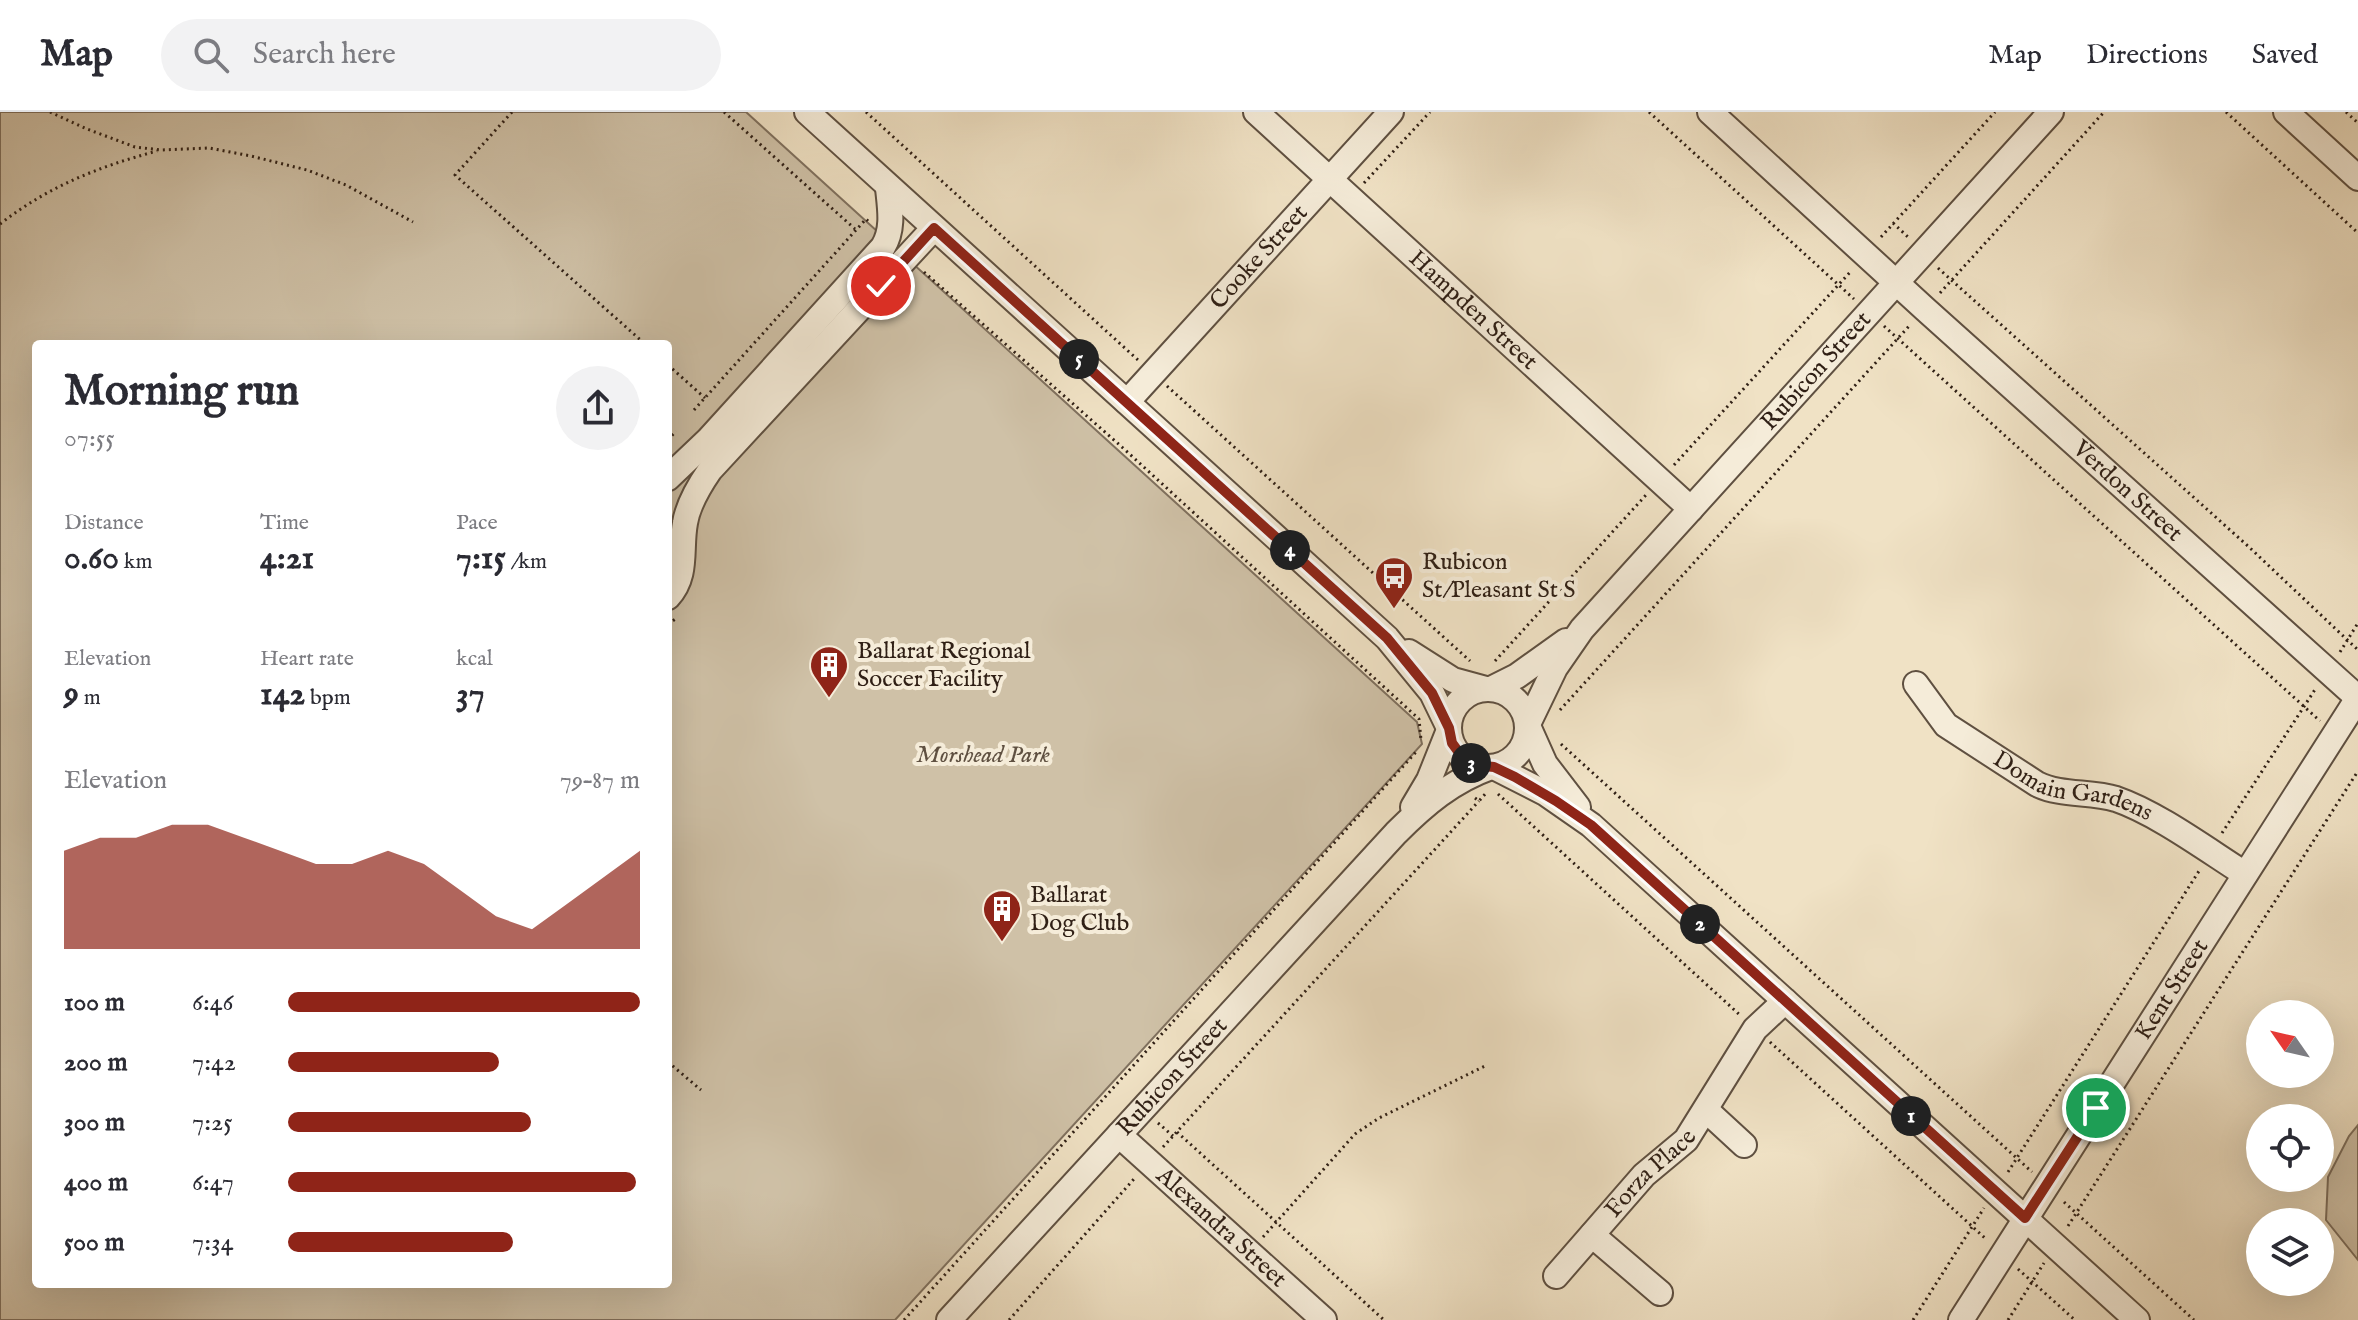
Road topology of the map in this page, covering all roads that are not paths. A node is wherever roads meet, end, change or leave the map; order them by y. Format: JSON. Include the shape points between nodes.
{"nodes":[{"id":1,"x":807,"y":112,"type":"edge"},
{"id":2,"x":1256,"y":112,"type":"edge"},
{"id":3,"x":1391,"y":112,"type":"edge"},
{"id":4,"x":1710,"y":112,"type":"edge"},
{"id":5,"x":2051,"y":112,"type":"edge"},
{"id":6,"x":2286,"y":112,"type":"edge"},
{"id":7,"x":2358,"y":178,"type":"edge"},
{"id":8,"x":1330,"y":179,"type":"junction"},
{"id":9,"x":888,"y":188,"type":"junction"},
{"id":10,"x":934,"y":228,"type":"junction"},
{"id":11,"x":1896,"y":283,"type":"junction"},
{"id":12,"x":1127,"y":402,"type":"junction"},
{"id":13,"x":716,"y":447,"type":"junction"},
{"id":14,"x":672,"y":475,"type":"edge"},
{"id":15,"x":1691,"y":509,"type":"junction"},
{"id":16,"x":674,"y":607,"type":"edge"},
{"id":17,"x":1582,"y":629,"type":"junction"},
{"id":18,"x":1387,"y":638,"type":"junction"},
{"id":19,"x":1485,"y":682,"type":"junction"},
{"id":20,"x":1916,"y":684,"type":"dead end"},
{"id":21,"x":2358,"y":698,"type":"edge"},
{"id":22,"x":1528,"y":725,"type":"junction"},
{"id":23,"x":1449,"y":729,"type":"junction"},
{"id":24,"x":1493,"y":767,"type":"junction"},
{"id":25,"x":1591,"y":825,"type":"junction"},
{"id":26,"x":1396,"y":833,"type":"junction"},
{"id":27,"x":2245,"y":874,"type":"junction"},
{"id":28,"x":1785,"y":1001,"type":"junction"},
{"id":29,"x":1706,"y":1110,"type":"junction"},
{"id":30,"x":1119,"y":1135,"type":"junction"},
{"id":31,"x":1744,"y":1145,"type":"dead end"},
{"id":32,"x":2025,"y":1218,"type":"junction"},
{"id":33,"x":1592,"y":1235,"type":"junction"},
{"id":34,"x":1556,"y":1276,"type":"dead end"},
{"id":35,"x":1660,"y":1293,"type":"dead end"},
{"id":36,"x":949,"y":1320,"type":"edge"},
{"id":37,"x":1324,"y":1320,"type":"edge"},
{"id":38,"x":1961,"y":1320,"type":"edge"},
{"id":39,"x":2137,"y":1320,"type":"edge"}],
"edges":[{"from":1,"to":9,"type":"street"},
{"from":2,"to":8,"type":"street","name":"Hampden Street"},
{"from":3,"to":8,"type":"street","name":"Cooke Street"},
{"from":4,"to":11,"type":"street","name":"Verdon Street"},
{"from":5,"to":11,"type":"street","name":"Rubicon Street"},
{"from":6,"to":7,"type":"street"},
{"from":8,"to":12,"type":"street","name":"Cooke Street"},
{"from":8,"to":15,"type":"street","name":"Hampden Street"},
{"from":9,"to":10,"type":"street"},
{"from":9,"to":13,"type":"street","via":[[891,221],[883,247]]},
{"from":10,"to":12,"type":"street"},
{"from":10,"to":13,"type":"street"},
{"from":11,"to":15,"type":"street","name":"Rubicon Street"},
{"from":11,"to":21,"type":"street","name":"Verdon Street"},
{"from":12,"to":18,"type":"street"},
{"from":13,"to":14,"type":"street"},
{"from":13,"to":16,"type":"street","via":[[685,520]]},
{"from":15,"to":17,"type":"street","name":"Rubicon Street"},
{"from":17,"to":19,"type":"street","name":"Rubicon Street","via":[[1517,676]]},
{"from":17,"to":22,"type":"street","name":"Rubicon Street","via":[[1555,668]]},
{"from":18,"to":19,"type":"street","via":[[1445,676],[1468,686]]},
{"from":18,"to":23,"type":"street","via":[[1432,693]]},
{"from":19,"to":22,"type":"street","via":[[1515,699]]},
{"from":19,"to":23,"type":"street","via":[[1460,701]]},
{"from":20,"to":27,"type":"street","name":"Domain Gardens","via":[[1946,725],[2037,784],[2131,805]]},
{"from":21,"to":27,"type":"street","name":"Kent Street"},
{"from":22,"to":24,"type":"street","via":[[1520,751]]},
{"from":22,"to":25,"type":"street","via":[[1545,764]]},
{"from":23,"to":24,"type":"street","via":[[1463,758]]},
{"from":23,"to":26,"type":"street","name":"Rubicon Street","via":[[1429,780]]},
{"from":24,"to":25,"type":"street","via":[[1545,793]]},
{"from":24,"to":26,"type":"street","name":"Rubicon Street","via":[[1438,794]]},
{"from":25,"to":28,"type":"street"},
{"from":26,"to":30,"type":"street","name":"Rubicon Street"},
{"from":27,"to":32,"type":"street","name":"Kent Street"},
{"from":28,"to":29,"type":"street","name":"Forza Place","via":[[1755,1029]]},
{"from":28,"to":32,"type":"street"},
{"from":29,"to":31,"type":"street","name":"Forza Place"},
{"from":29,"to":33,"type":"street","name":"Forza Place","via":[[1686,1140],[1644,1175]]},
{"from":30,"to":36,"type":"street","name":"Rubicon Street"},
{"from":30,"to":37,"type":"street","name":"Alexandra Street"},
{"from":32,"to":38,"type":"street","name":"Kent Street"},
{"from":32,"to":39,"type":"street"},
{"from":33,"to":34,"type":"street","name":"Forza Place"},
{"from":33,"to":35,"type":"street","name":"Forza Place"}]}
